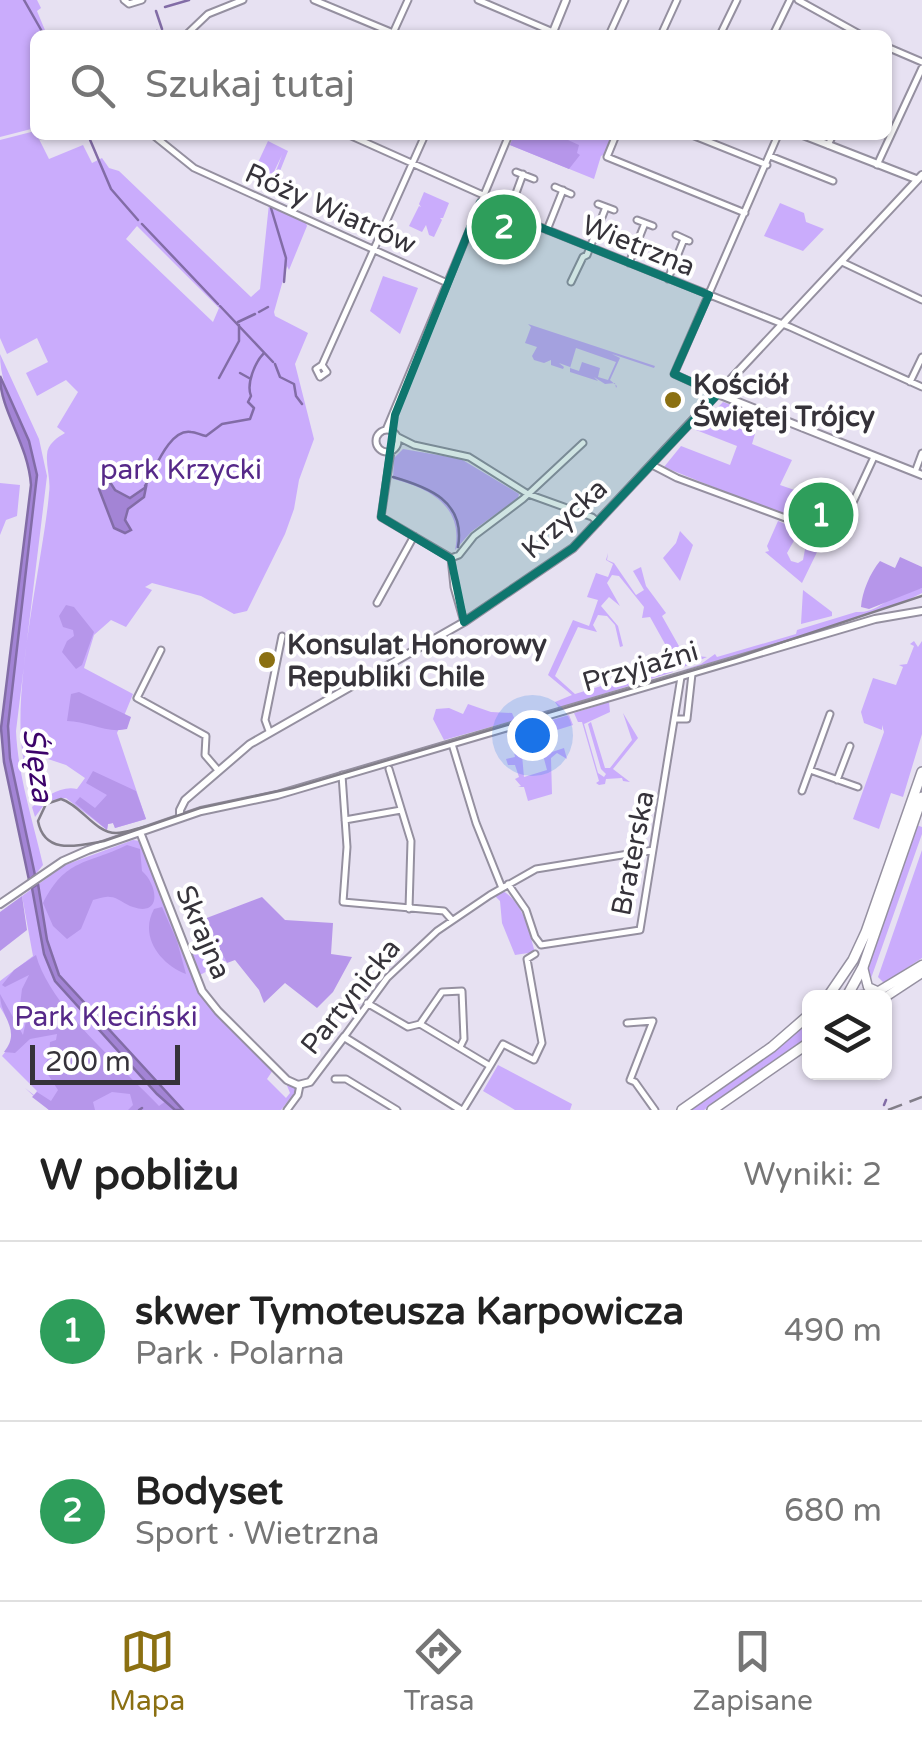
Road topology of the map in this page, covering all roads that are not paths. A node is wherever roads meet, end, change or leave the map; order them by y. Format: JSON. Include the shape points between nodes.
{"nodes":[{"id":1,"x":124,"y":0,"type":"edge"},
{"id":2,"x":142,"y":0,"type":"edge"},
{"id":3,"x":220,"y":0,"type":"edge"},
{"id":4,"x":244,"y":0,"type":"edge"},
{"id":5,"x":314,"y":0,"type":"edge"},
{"id":6,"x":408,"y":0,"type":"edge"},
{"id":7,"x":479,"y":0,"type":"edge"},
{"id":8,"x":566,"y":0,"type":"edge"},
{"id":9,"x":625,"y":0,"type":"edge"},
{"id":10,"x":677,"y":0,"type":"edge"},
{"id":11,"x":737,"y":0,"type":"edge"},
{"id":12,"x":790,"y":0,"type":"edge"},
{"id":13,"x":798,"y":0,"type":"edge"},
{"id":14,"x":223,"y":8,"type":"junction"},
{"id":15,"x":191,"y":30,"type":"edge"},
{"id":16,"x":385,"y":30,"type":"edge"},
{"id":17,"x":396,"y":30,"type":"edge"},
{"id":18,"x":545,"y":30,"type":"edge"},
{"id":19,"x":555,"y":30,"type":"edge"},
{"id":20,"x":611,"y":30,"type":"edge"},
{"id":21,"x":663,"y":30,"type":"edge"},
{"id":22,"x":722,"y":30,"type":"edge"},
{"id":23,"x":775,"y":30,"type":"edge"},
{"id":24,"x":853,"y":30,"type":"edge"},
{"id":25,"x":892,"y":50,"type":"edge"},
{"id":26,"x":922,"y":65,"type":"edge"},
{"id":27,"x":892,"y":133,"type":"edge"},
{"id":28,"x":159,"y":140,"type":"edge"},
{"id":29,"x":361,"y":140,"type":"edge"},
{"id":30,"x":422,"y":140,"type":"edge"},
{"id":31,"x":507,"y":140,"type":"edge"},
{"id":32,"x":614,"y":140,"type":"edge"},
{"id":33,"x":704,"y":140,"type":"edge"},
{"id":34,"x":776,"y":140,"type":"edge"},
{"id":35,"x":816,"y":140,"type":"edge"},
{"id":36,"x":830,"y":140,"type":"edge"},
{"id":37,"x":889,"y":140,"type":"edge"},
{"id":38,"x":828,"y":145,"type":"junction"},
{"id":39,"x":770,"y":156,"type":"junction"},
{"id":40,"x":414,"y":163,"type":"junction"},
{"id":41,"x":767,"y":165,"type":"junction"},
{"id":42,"x":878,"y":165,"type":"junction"},
{"id":43,"x":920,"y":178,"type":"edge"},
{"id":44,"x":534,"y":179,"type":"dead end"},
{"id":45,"x":832,"y":181,"type":"dead end"},
{"id":46,"x":572,"y":194,"type":"dead end"},
{"id":47,"x":483,"y":195,"type":"junction"},
{"id":48,"x":480,"y":203,"type":"junction"},
{"id":49,"x":614,"y":210,"type":"dead end"},
{"id":50,"x":746,"y":213,"type":"junction"},
{"id":51,"x":508,"y":214,"type":"junction"},
{"id":52,"x":637,"y":220,"type":"dead end"},
{"id":53,"x":645,"y":223,"type":"junction"},
{"id":54,"x":654,"y":226,"type":"dead end"},
{"id":55,"x":547,"y":230,"type":"junction"},
{"id":56,"x":676,"y":235,"type":"dead end"},
{"id":57,"x":587,"y":247,"type":"junction"},
{"id":58,"x":374,"y":249,"type":"junction"},
{"id":59,"x":842,"y":262,"type":"junction"},
{"id":60,"x":629,"y":263,"type":"junction"},
{"id":61,"x":668,"y":279,"type":"junction"},
{"id":62,"x":446,"y":282,"type":"junction"},
{"id":63,"x":570,"y":282,"type":"dead end"},
{"id":64,"x":709,"y":294,"type":"junction"},
{"id":65,"x":922,"y":300,"type":"edge"},
{"id":66,"x":783,"y":324,"type":"junction"},
{"id":67,"x":922,"y":356,"type":"edge"},
{"id":68,"x":322,"y":365,"type":"dead end"},
{"id":69,"x":910,"y":382,"type":"junction"},
{"id":70,"x":922,"y":388,"type":"edge"},
{"id":71,"x":718,"y":394,"type":"junction"},
{"id":72,"x":395,"y":415,"type":"junction"},
{"id":73,"x":386,"y":430,"type":"junction"},
{"id":74,"x":396,"y":435,"type":"junction"},
{"id":75,"x":583,"y":443,"type":"dead end"},
{"id":76,"x":414,"y":445,"type":"junction"},
{"id":77,"x":390,"y":449,"type":"junction"},
{"id":78,"x":922,"y":453,"type":"edge"},
{"id":79,"x":875,"y":456,"type":"junction"},
{"id":80,"x":652,"y":465,"type":"junction"},
{"id":81,"x":918,"y":474,"type":"edge"},
{"id":82,"x":528,"y":494,"type":"junction"},
{"id":83,"x":598,"y":522,"type":"junction"},
{"id":84,"x":414,"y":536,"type":"junction"},
{"id":85,"x":451,"y":558,"type":"junction"},
{"id":86,"x":377,"y":603,"type":"dead end"},
{"id":87,"x":922,"y":611,"type":"edge"},
{"id":88,"x":464,"y":622,"type":"junction"},
{"id":89,"x":282,"y":636,"type":"dead end"},
{"id":90,"x":161,"y":650,"type":"dead end"},
{"id":91,"x":692,"y":674,"type":"junction"},
{"id":92,"x":681,"y":677,"type":"junction"},
{"id":93,"x":678,"y":710,"type":"junction"},
{"id":94,"x":830,"y":714,"type":"dead end"},
{"id":95,"x":687,"y":715,"type":"junction"},
{"id":96,"x":676,"y":720,"type":"junction"},
{"id":97,"x":270,"y":731,"type":"junction"},
{"id":98,"x":452,"y":743,"type":"junction"},
{"id":99,"x":850,"y":746,"type":"dead end"},
{"id":100,"x":389,"y":769,"type":"dead end"},
{"id":101,"x":217,"y":770,"type":"junction"},
{"id":102,"x":810,"y":770,"type":"junction"},
{"id":103,"x":922,"y":772,"type":"edge"},
{"id":104,"x":342,"y":775,"type":"junction"},
{"id":105,"x":838,"y":780,"type":"junction"},
{"id":106,"x":858,"y":787,"type":"dead end"},
{"id":107,"x":802,"y":792,"type":"dead end"},
{"id":108,"x":922,"y":796,"type":"edge"},
{"id":109,"x":401,"y":810,"type":"junction"},
{"id":110,"x":180,"y":818,"type":"junction"},
{"id":111,"x":345,"y":820,"type":"junction"},
{"id":112,"x":140,"y":832,"type":"junction"},
{"id":113,"x":654,"y":850,"type":"junction"},
{"id":114,"x":505,"y":886,"type":"junction"},
{"id":115,"x":0,"y":904,"type":"edge"},
{"id":116,"x":410,"y":908,"type":"junction"},
{"id":117,"x":452,"y":920,"type":"junction"},
{"id":118,"x":535,"y":954,"type":"dead end"},
{"id":119,"x":922,"y":965,"type":"edge"},
{"id":120,"x":863,"y":967,"type":"junction"},
{"id":121,"x":922,"y":972,"type":"edge"},
{"id":122,"x":834,"y":990,"type":"edge"},
{"id":123,"x":850,"y":990,"type":"edge"},
{"id":124,"x":874,"y":990,"type":"edge"},
{"id":125,"x":889,"y":990,"type":"edge"},
{"id":126,"x":891,"y":990,"type":"edge"},
{"id":127,"x":367,"y":1003,"type":"junction"},
{"id":128,"x":802,"y":1021,"type":"edge"},
{"id":129,"x":627,"y":1022,"type":"dead end"},
{"id":130,"x":420,"y":1024,"type":"junction"},
{"id":131,"x":344,"y":1037,"type":"junction"},
{"id":132,"x":460,"y":1047,"type":"junction"},
{"id":133,"x":802,"y":1050,"type":"edge"},
{"id":134,"x":490,"y":1066,"type":"junction"},
{"id":135,"x":336,"y":1079,"type":"dead end"},
{"id":136,"x":287,"y":1080,"type":"joint"},
{"id":137,"x":300,"y":1085,"type":"junction"},
{"id":138,"x":287,"y":1110,"type":"edge"},
{"id":139,"x":396,"y":1110,"type":"edge"},
{"id":140,"x":462,"y":1110,"type":"edge"},
{"id":141,"x":655,"y":1110,"type":"edge"},
{"id":142,"x":682,"y":1110,"type":"edge"},
{"id":143,"x":712,"y":1110,"type":"edge"}],
"edges":[{"from":1,"to":2,"type":"street"},
{"from":3,"to":14,"type":"street"},
{"from":4,"to":14,"type":"street"},
{"from":5,"to":16,"type":"street"},
{"from":6,"to":17,"type":"street"},
{"from":7,"to":18,"type":"street"},
{"from":8,"to":19,"type":"street"},
{"from":9,"to":20,"type":"street"},
{"from":10,"to":21,"type":"street"},
{"from":11,"to":22,"type":"street"},
{"from":12,"to":23,"type":"street"},
{"from":13,"to":24,"type":"street"},
{"from":14,"to":15,"type":"street"},
{"from":25,"to":26,"type":"street"},
{"from":26,"to":27,"type":"street"},
{"from":28,"to":58,"type":"street","name":"Róży Wiatrów","via":[[194,168]]},
{"from":29,"to":40,"type":"street"},
{"from":30,"to":40,"type":"street"},
{"from":31,"to":47,"type":"street"},
{"from":32,"to":50,"type":"street","via":[[607,157]]},
{"from":33,"to":41,"type":"street"},
{"from":34,"to":39,"type":"street"},
{"from":35,"to":38,"type":"street"},
{"from":36,"to":38,"type":"street"},
{"from":37,"to":42,"type":"street"},
{"from":38,"to":42,"type":"street"},
{"from":39,"to":41,"type":"street"},
{"from":39,"to":45,"type":"street"},
{"from":40,"to":47,"type":"street"},
{"from":40,"to":58,"type":"street"},
{"from":41,"to":50,"type":"street"},
{"from":42,"to":43,"type":"street"},
{"from":43,"to":59,"type":"street","name":"Krzycka"},
{"from":44,"to":51,"type":"street","via":[[520,173]]},
{"from":46,"to":55,"type":"street","via":[[559,189]]},
{"from":47,"to":48,"type":"street"},
{"from":48,"to":51,"type":"street","name":"Wietrzna"},
{"from":48,"to":62,"type":"street"},
{"from":49,"to":57,"type":"street","via":[[602,206]]},
{"from":50,"to":64,"type":"street"},
{"from":51,"to":55,"type":"street","name":"Wietrzna"},
{"from":52,"to":53,"type":"street"},
{"from":53,"to":54,"type":"street"},
{"from":53,"to":60,"type":"street"},
{"from":55,"to":57,"type":"street","name":"Wietrzna"},
{"from":56,"to":61,"type":"street","via":[[687,240]]},
{"from":57,"to":60,"type":"street","name":"Wietrzna"},
{"from":57,"to":63,"type":"street"},
{"from":58,"to":62,"type":"street","name":"Róży Wiatrów"},
{"from":58,"to":68,"type":"street"},
{"from":59,"to":65,"type":"street"},
{"from":59,"to":66,"type":"street","name":"Krzycka"},
{"from":60,"to":61,"type":"street","name":"Wietrzna"},
{"from":61,"to":64,"type":"street","name":"Wietrzna"},
{"from":62,"to":72,"type":"street"},
{"from":64,"to":66,"type":"street","name":"Wietrzna"},
{"from":64,"to":71,"type":"street","via":[[674,374]]},
{"from":66,"to":69,"type":"street","name":"Wietrzna"},
{"from":66,"to":71,"type":"street","name":"Krzycka"},
{"from":67,"to":69,"type":"street"},
{"from":69,"to":70,"type":"street","name":"Wietrzna"},
{"from":71,"to":79,"type":"street"},
{"from":71,"to":80,"type":"street","name":"Krzycka"},
{"from":72,"to":73,"type":"street"},
{"from":72,"to":74,"type":"street"},
{"from":73,"to":74,"type":"street"},
{"from":73,"to":77,"type":"street","via":[[378,445]]},
{"from":74,"to":76,"type":"street"},
{"from":74,"to":77,"type":"street"},
{"from":75,"to":82,"type":"street"},
{"from":76,"to":77,"type":"street"},
{"from":76,"to":82,"type":"street","via":[[469,457]]},
{"from":77,"to":84,"type":"street","via":[[381,517]]},
{"from":78,"to":81,"type":"street"},
{"from":79,"to":80,"type":"street","via":[[842,526],[826,533]]},
{"from":79,"to":81,"type":"street"},
{"from":80,"to":83,"type":"street","name":"Krzycka"},
{"from":82,"to":83,"type":"street"},
{"from":82,"to":85,"type":"street"},
{"from":83,"to":88,"type":"street","name":"Krzycka","via":[[560,559]]},
{"from":84,"to":85,"type":"street"},
{"from":84,"to":86,"type":"street"},
{"from":85,"to":88,"type":"street"},
{"from":87,"to":91,"type":"street","name":"Przyjaźni"},
{"from":88,"to":97,"type":"street","name":"Krzycka"},
{"from":89,"to":97,"type":"street","via":[[265,720]]},
{"from":90,"to":101,"type":"street","via":[[137,698],[206,736],[206,755]]},
{"from":91,"to":92,"type":"street","name":"Przyjaźni"},
{"from":91,"to":95,"type":"street"},
{"from":92,"to":93,"type":"street","name":"Braterska"},
{"from":92,"to":98,"type":"street","name":"Przyjaźni"},
{"from":93,"to":95,"type":"street"},
{"from":93,"to":96,"type":"street","name":"Braterska"},
{"from":94,"to":102,"type":"street"},
{"from":95,"to":96,"type":"street"},
{"from":96,"to":113,"type":"street","name":"Braterska"},
{"from":97,"to":101,"type":"street","name":"Krzycka"},
{"from":98,"to":104,"type":"street","name":"Przyjaźni"},
{"from":98,"to":114,"type":"street","via":[[476,823]]},
{"from":99,"to":105,"type":"street"},
{"from":100,"to":109,"type":"street"},
{"from":101,"to":110,"type":"street","name":"Krzycka","via":[[184,800]]},
{"from":102,"to":105,"type":"street"},
{"from":102,"to":107,"type":"street"},
{"from":103,"to":122,"type":"main road","via":[[866,932]]},
{"from":104,"to":110,"type":"street","name":"Przyjaźni"},
{"from":104,"to":111,"type":"street"},
{"from":105,"to":106,"type":"street"},
{"from":108,"to":120,"type":"main road"},
{"from":109,"to":111,"type":"street"},
{"from":109,"to":116,"type":"street","via":[[412,846]]},
{"from":110,"to":112,"type":"street","name":"Przyjaźni"},
{"from":111,"to":116,"type":"street","via":[[344,902]]},
{"from":112,"to":115,"type":"street","name":"Przyjaźni","via":[[76,855]]},
{"from":112,"to":136,"type":"street","name":"Skrajna","via":[[202,991]]},
{"from":113,"to":114,"type":"street","name":"Partynicka","via":[[536,869]]},
{"from":113,"to":114,"type":"street","name":"Braterska","via":[[637,932],[542,945],[526,910]]},
{"from":114,"to":117,"type":"street","name":"Partynicka"},
{"from":116,"to":117,"type":"street","via":[[444,911]]},
{"from":117,"to":127,"type":"street","name":"Partynicka"},
{"from":118,"to":134,"type":"street","via":[[527,959],[542,1043],[534,1060],[503,1044]]},
{"from":119,"to":125,"type":"main road"},
{"from":120,"to":123,"type":"main road"},
{"from":120,"to":124,"type":"main road"},
{"from":121,"to":126,"type":"main road"},
{"from":127,"to":130,"type":"street","via":[[408,1028]]},
{"from":127,"to":131,"type":"street","name":"Partynicka"},
{"from":128,"to":142,"type":"main road"},
{"from":129,"to":141,"type":"street","via":[[653,1021],[630,1080]]},
{"from":130,"to":132,"type":"street"},
{"from":130,"to":132,"type":"street","via":[[442,992],[462,992]]},
{"from":131,"to":137,"type":"street","name":"Partynicka","via":[[310,1082]]},
{"from":131,"to":140,"type":"street"},
{"from":132,"to":134,"type":"street"},
{"from":133,"to":143,"type":"main road"},
{"from":134,"to":140,"type":"street"},
{"from":135,"to":139,"type":"street"},
{"from":136,"to":137,"type":"street","name":"Partynicka"},
{"from":137,"to":138,"type":"street","name":"Partynicka"}]}
